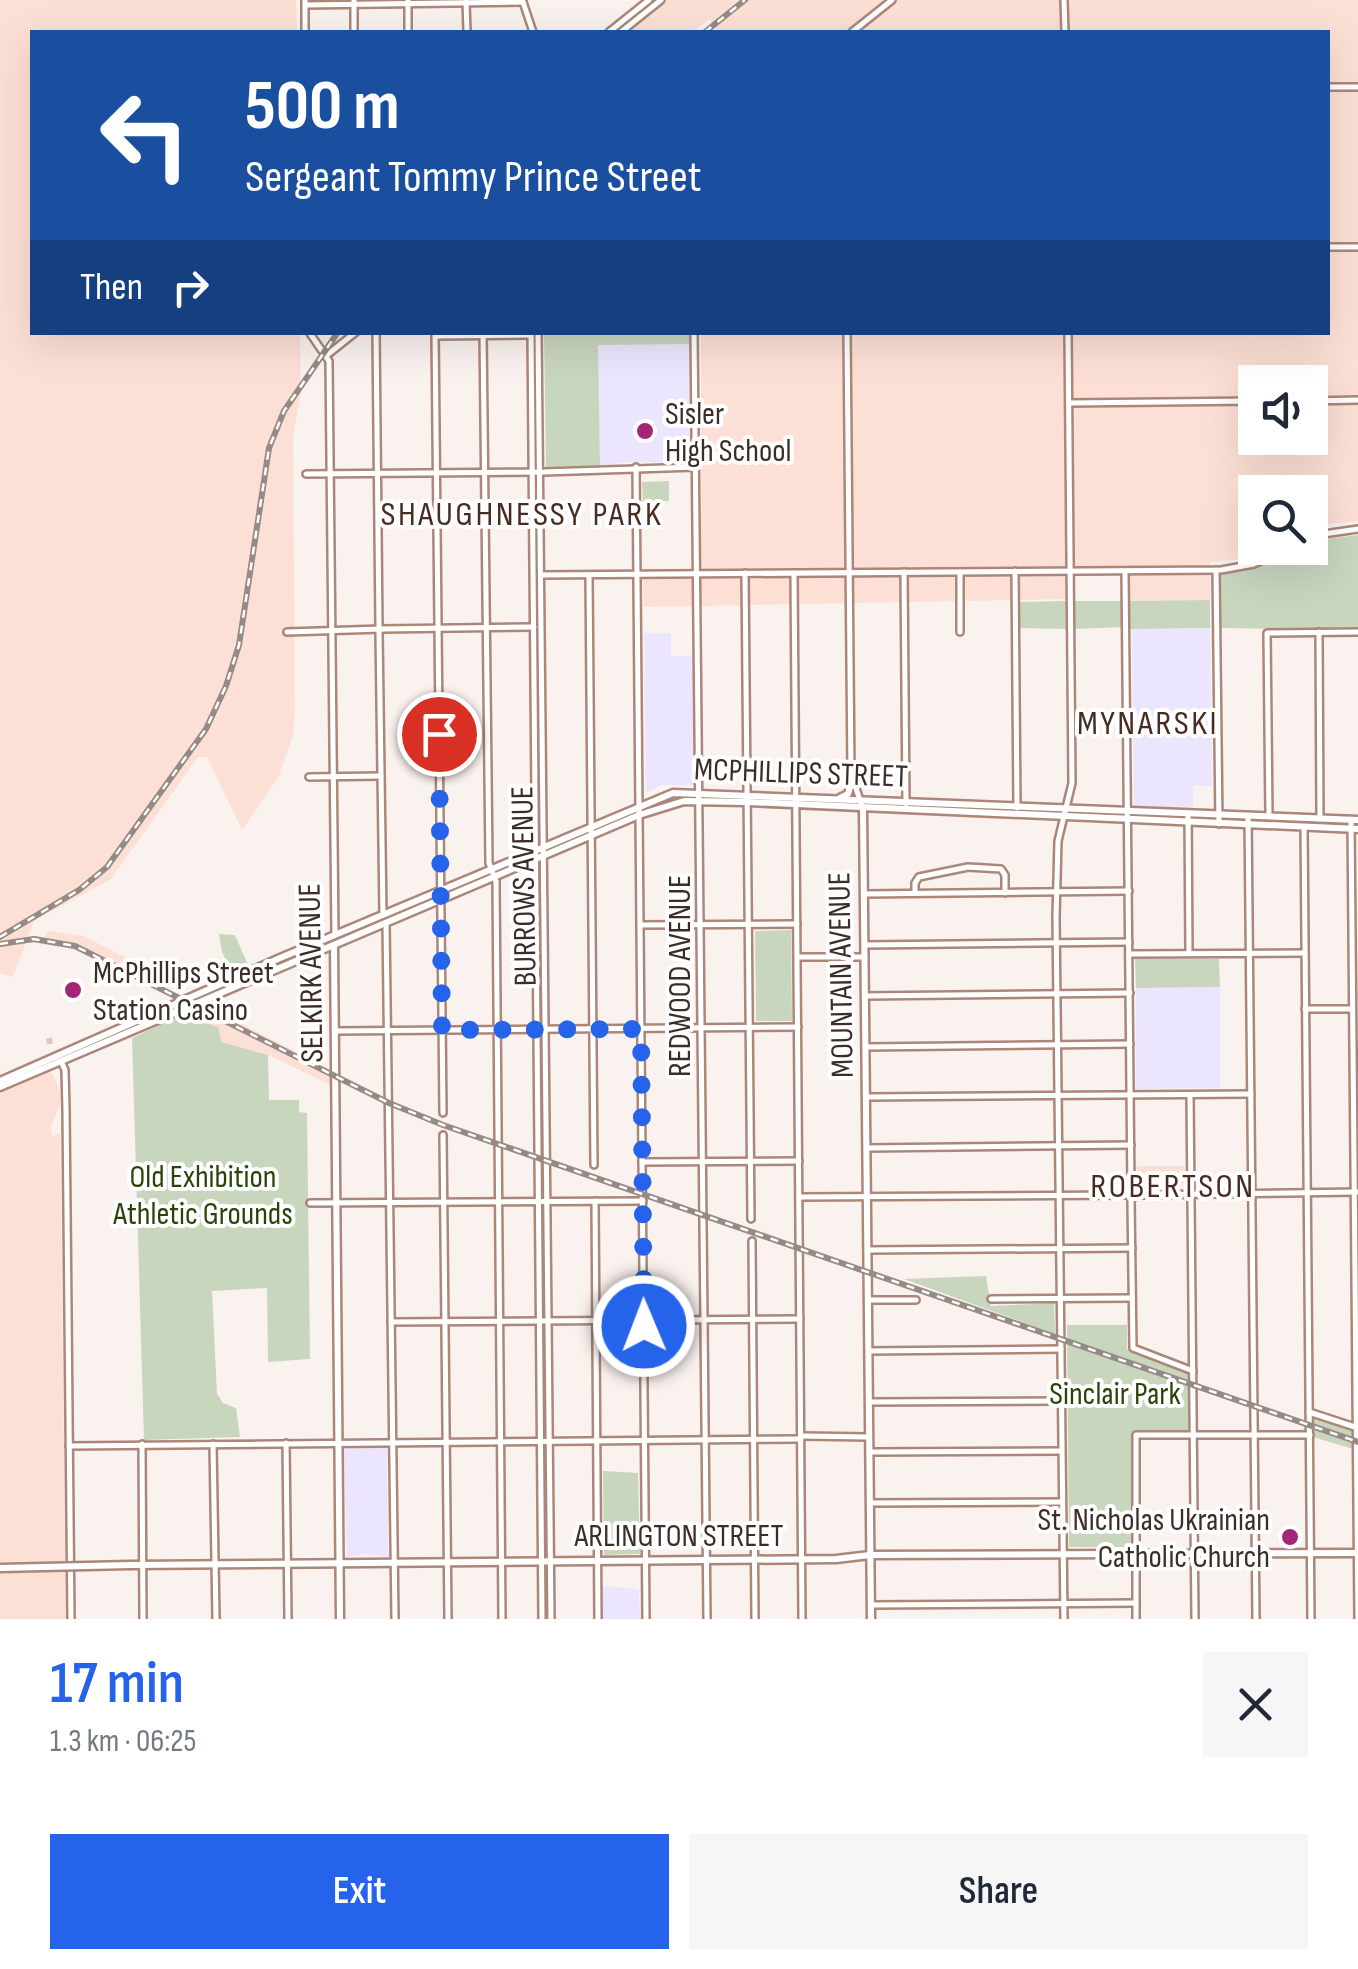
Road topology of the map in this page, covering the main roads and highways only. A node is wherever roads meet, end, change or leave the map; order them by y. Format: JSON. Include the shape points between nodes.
{"nodes":[{"id":1,"x":852,"y":780,"type":"road end"},
{"id":2,"x":699,"y":797,"type":"junction"},
{"id":3,"x":839,"y":799,"type":"junction"},
{"id":4,"x":796,"y":801,"type":"junction"},
{"id":5,"x":862,"y":804,"type":"junction"},
{"id":6,"x":1188,"y":818,"type":"junction"},
{"id":7,"x":1248,"y":820,"type":"junction"},
{"id":8,"x":1304,"y":822,"type":"junction"},
{"id":9,"x":1354,"y":825,"type":"edge"},
{"id":10,"x":592,"y":830,"type":"junction"},
{"id":11,"x":384,"y":919,"type":"junction"},
{"id":12,"x":335,"y":935,"type":"junction"},
{"id":13,"x":334,"y":946,"type":"junction"},
{"id":14,"x":312,"y":954,"type":"junction"},
{"id":15,"x":282,"y":962,"type":"junction"},
{"id":16,"x":334,"y":966,"type":"junction"},
{"id":17,"x":50,"y":1048,"type":"tunnel mouth"},
{"id":18,"x":60,"y":1057,"type":"junction"},
{"id":19,"x":44,"y":1060,"type":"junction"},
{"id":20,"x":0,"y":1084,"type":"edge"},
{"id":21,"x":1358,"y":1552,"type":"edge"},
{"id":22,"x":870,"y":1555,"type":"junction"},
{"id":23,"x":340,"y":1563,"type":"junction"},
{"id":24,"x":0,"y":1568,"type":"edge"},
{"id":25,"x":340,"y":1619,"type":"edge"},
{"id":26,"x":871,"y":1619,"type":"edge"}],
"edges":[{"from":1,"to":3,"type":"main road"},
{"from":2,"to":4,"type":"main road","name":"MCPHILLIPS STREET"},
{"from":2,"to":10,"type":"main road","name":"MCPHILLIPS STREET"},
{"from":2,"to":10,"type":"main road","name":"MCPHILLIPS STREET","via":[[674,793]]},
{"from":3,"to":4,"type":"main road","name":"MCPHILLIPS STREET"},
{"from":3,"to":5,"type":"main road","name":"MCPHILLIPS STREET"},
{"from":4,"to":5,"type":"main road","name":"MCPHILLIPS STREET"},
{"from":5,"to":6,"type":"main road","name":"MCPHILLIPS STREET"},
{"from":5,"to":22,"type":"main road","name":"MOUNTAIN AVENUE"},
{"from":6,"to":7,"type":"main road","name":"MCPHILLIPS STREET"},
{"from":6,"to":7,"type":"main road","name":"MCPHILLIPS STREET"},
{"from":7,"to":8,"type":"main road","name":"MCPHILLIPS STREET"},
{"from":7,"to":8,"type":"main road","name":"MCPHILLIPS STREET"},
{"from":8,"to":9,"type":"main road","name":"MCPHILLIPS STREET"},
{"from":8,"to":9,"type":"main road","name":"MCPHILLIPS STREET"},
{"from":10,"to":11,"type":"main road","name":"MCPHILLIPS STREET"},
{"from":11,"to":12,"type":"main road","name":"MCPHILLIPS STREET"},
{"from":11,"to":13,"type":"main road","name":"MCPHILLIPS STREET"},
{"from":12,"to":13,"type":"main road","name":"SELKIRK AVENUE"},
{"from":12,"to":15,"type":"main road","name":"MCPHILLIPS STREET"},
{"from":13,"to":14,"type":"main road","name":"MCPHILLIPS STREET"},
{"from":13,"to":16,"type":"main road","name":"SELKIRK AVENUE"},
{"from":14,"to":15,"type":"main road","name":"MCPHILLIPS STREET"},
{"from":14,"to":16,"type":"main road","via":[[327,955]]},
{"from":15,"to":18,"type":"main road","name":"MCPHILLIPS STREET"},
{"from":16,"to":23,"type":"main road","name":"SELKIRK AVENUE"},
{"from":17,"to":19,"type":"main road"},
{"from":18,"to":19,"type":"main road","name":"MCPHILLIPS STREET"},
{"from":18,"to":20,"type":"main road","name":"MCPHILLIPS STREET"},
{"from":19,"to":20,"type":"main road","name":"MCPHILLIPS STREET"},
{"from":21,"to":22,"type":"main road","name":"ARLINGTON STREET"},
{"from":22,"to":23,"type":"main road","name":"ARLINGTON STREET"},
{"from":22,"to":26,"type":"main road","name":"MOUNTAIN AVENUE"},
{"from":23,"to":24,"type":"main road","name":"ARLINGTON STREET","bridge":true},
{"from":23,"to":25,"type":"main road","name":"SELKIRK AVENUE"}]}
